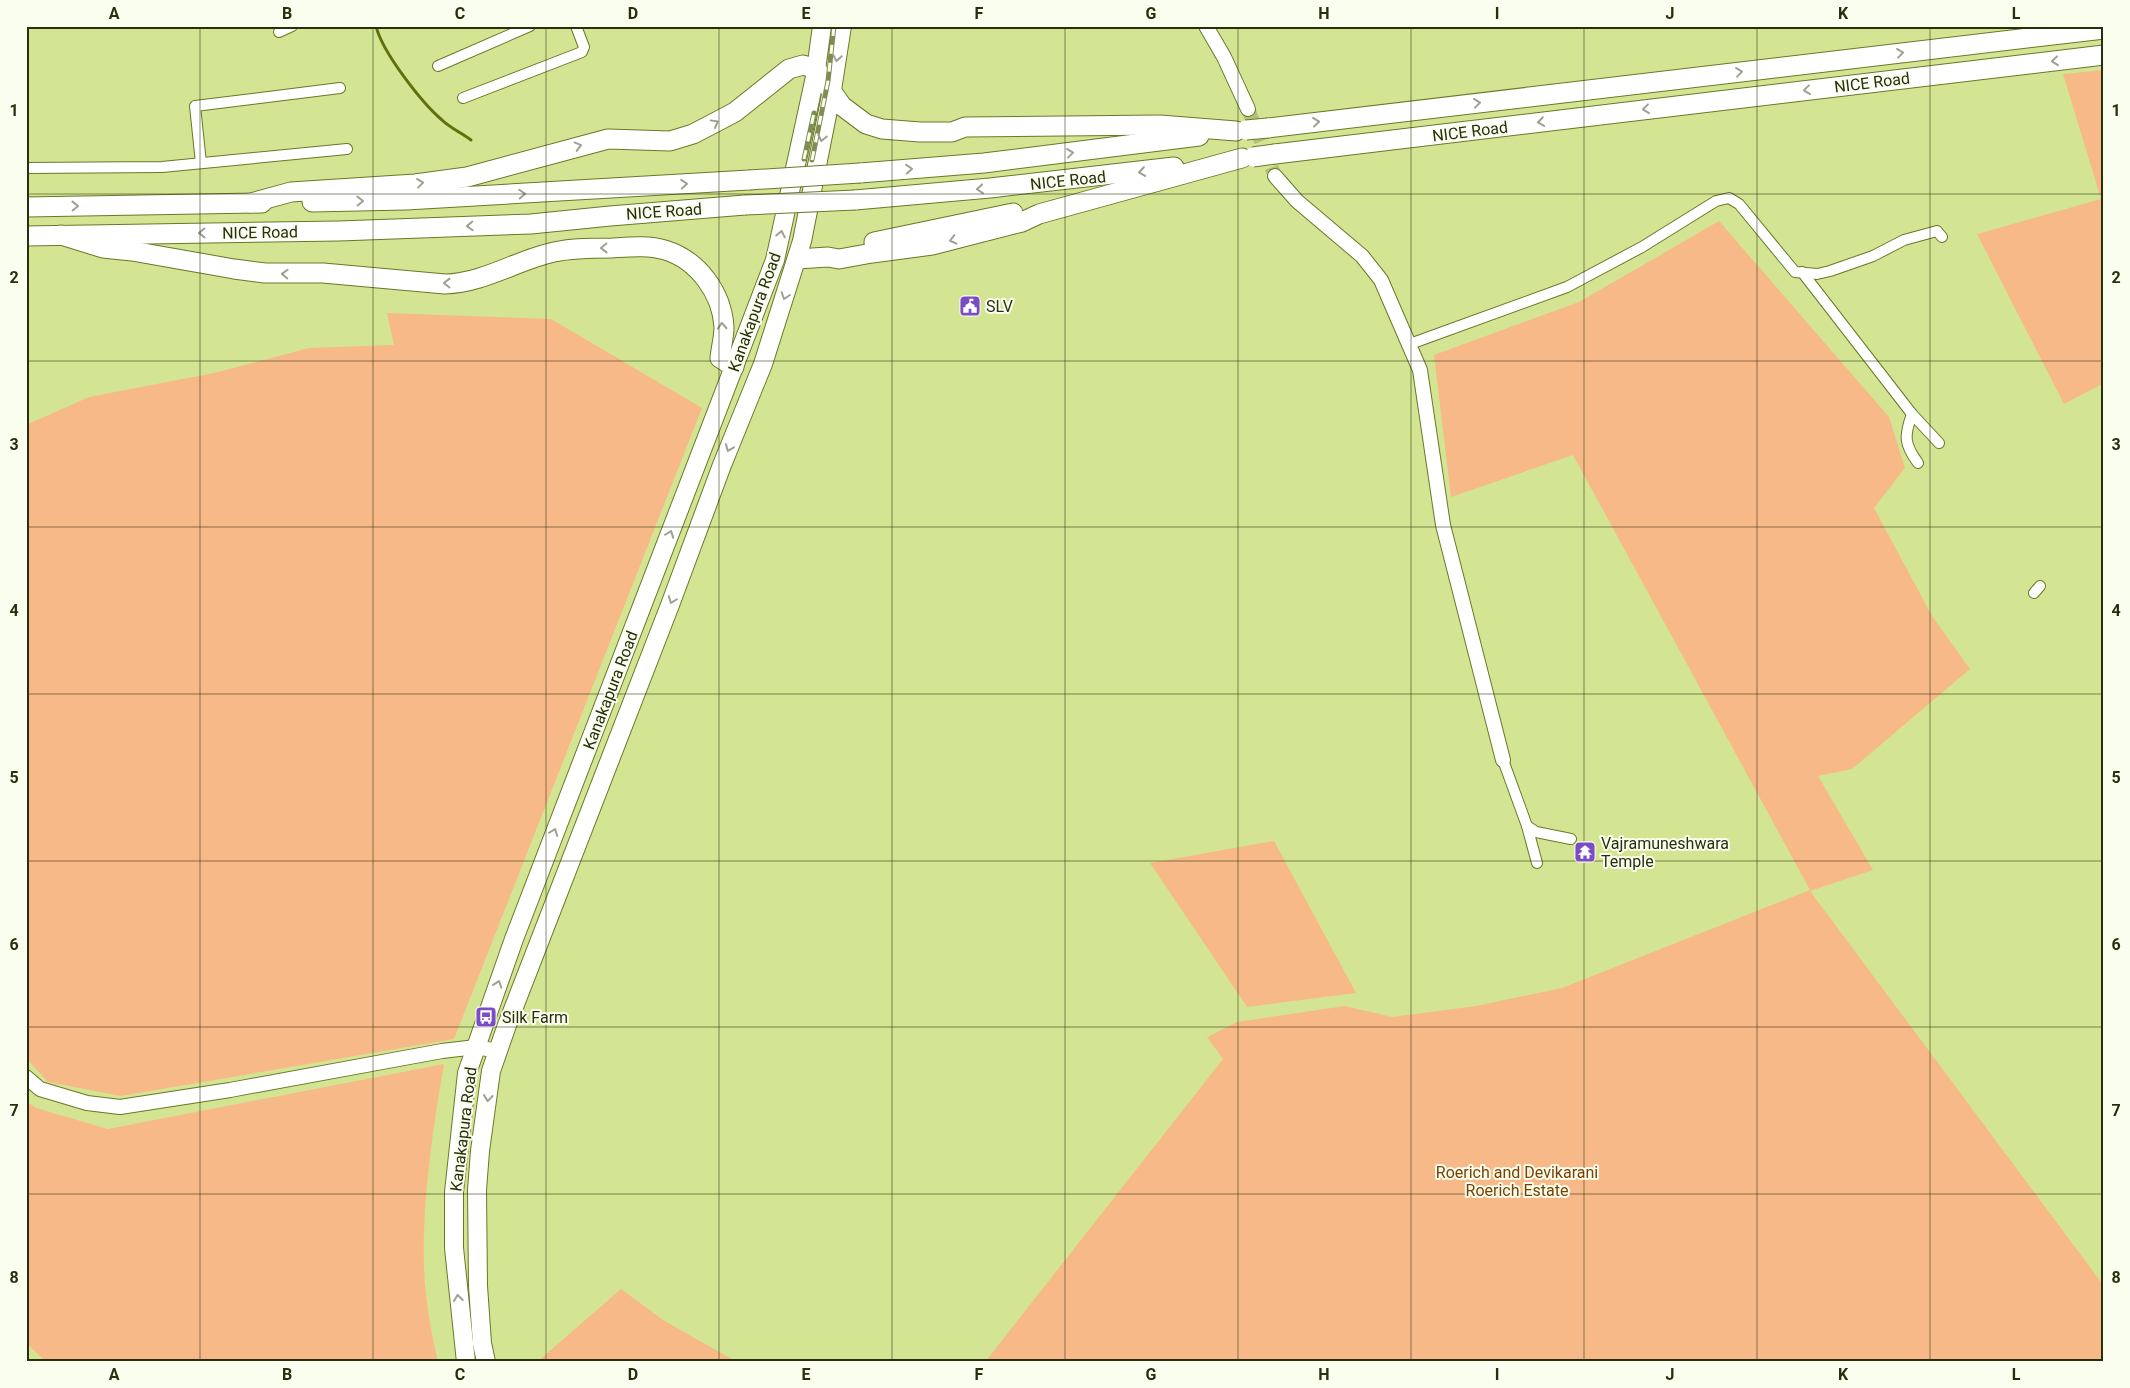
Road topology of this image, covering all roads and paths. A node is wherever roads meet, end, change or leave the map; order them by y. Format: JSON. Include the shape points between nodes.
{"nodes":[{"id":1,"x":292,"y":26,"type":"edge"},
{"id":2,"x":530,"y":26,"type":"edge"},
{"id":3,"x":576,"y":26,"type":"edge"},
{"id":4,"x":822,"y":26,"type":"edge"},
{"id":5,"x":842,"y":26,"type":"edge"},
{"id":6,"x":1206,"y":26,"type":"edge"},
{"id":7,"x":2104,"y":29,"type":"edge"},
{"id":8,"x":279,"y":32,"type":"dead end"},
{"id":9,"x":2104,"y":55,"type":"edge"},
{"id":10,"x":438,"y":66,"type":"dead end"},
{"id":11,"x":816,"y":69,"type":"junction"},
{"id":12,"x":340,"y":88,"type":"dead end"},
{"id":13,"x":832,"y":90,"type":"junction"},
{"id":14,"x":463,"y":98,"type":"dead end"},
{"id":15,"x":1248,"y":109,"type":"tunnel mouth"},
{"id":16,"x":1241,"y":131,"type":"junction"},
{"id":17,"x":347,"y":149,"type":"dead end"},
{"id":18,"x":1247,"y":158,"type":"junction"},
{"id":19,"x":201,"y":163,"type":"junction"},
{"id":20,"x":26,"y":168,"type":"edge"},
{"id":21,"x":1275,"y":176,"type":"tunnel mouth"},
{"id":22,"x":251,"y":203,"type":"junction"},
{"id":23,"x":26,"y":207,"type":"edge"},
{"id":24,"x":61,"y":235,"type":"junction"},
{"id":25,"x":26,"y":236,"type":"edge"},
{"id":26,"x":1942,"y":237,"type":"dead end"},
{"id":27,"x":797,"y":259,"type":"junction"},
{"id":28,"x":1802,"y":272,"type":"junction"},
{"id":29,"x":1410,"y":344,"type":"junction"},
{"id":30,"x":734,"y":367,"type":"junction"},
{"id":31,"x":1912,"y":414,"type":"junction"},
{"id":32,"x":1939,"y":443,"type":"dead end"},
{"id":33,"x":1918,"y":463,"type":"dead end"},
{"id":34,"x":692,"y":476,"type":"junction"},
{"id":35,"x":715,"y":483,"type":"junction"},
{"id":36,"x":1503,"y":760,"type":"joint"},
{"id":37,"x":1527,"y":826,"type":"junction"},
{"id":38,"x":1570,"y":839,"type":"dead end"},
{"id":39,"x":1537,"y":862,"type":"dead end"},
{"id":40,"x":476,"y":1047,"type":"junction"},
{"id":41,"x":498,"y":1050,"type":"junction"},
{"id":42,"x":26,"y":1077,"type":"edge"},
{"id":43,"x":466,"y":1362,"type":"edge"},
{"id":44,"x":486,"y":1362,"type":"edge"}],
"edges":[{"from":1,"to":8,"type":"street"},
{"from":2,"to":10,"type":"street"},
{"from":3,"to":14,"type":"street","via":[[584,47],[582,52]]},
{"from":4,"to":11,"type":"highway","name":"Kanakapura Road"},
{"from":5,"to":13,"type":"highway","name":"Kanakapura Road","one_way":true},
{"from":6,"to":15,"type":"street"},
{"from":16,"to":7,"type":"highway","name":"NICE Road","one_way":true,"bridge":true},
{"from":9,"to":18,"type":"highway","name":"NICE Road","one_way":true,"bridge":true},
{"from":11,"to":13,"type":"highway"},
{"from":22,"to":11,"type":"highway","one_way":true,"via":[[291,192],[415,184],[467,176],[608,139],[670,141],[704,129],[735,112],[789,69],[803,65]]},
{"from":30,"to":11,"type":"highway","name":"Kanakapura Road","one_way":true,"via":[[776,260]]},
{"from":12,"to":19,"type":"street","via":[[195,106]]},
{"from":13,"to":16,"type":"highway","via":[[842,106],[866,124],[882,129],[952,132],[965,127],[1071,125]]},
{"from":13,"to":27,"type":"highway","name":"Kanakapura Road","one_way":true},
{"from":22,"to":16,"type":"highway","name":"NICE Road","one_way":true,"bridge":true,"via":[[406,200],[984,164]]},
{"from":17,"to":19,"type":"street"},
{"from":18,"to":24,"type":"highway","name":"NICE Road","one_way":true,"bridge":true,"via":[[999,187],[531,224],[339,231]]},
{"from":18,"to":27,"type":"highway","one_way":true,"via":[[932,245],[839,259]]},
{"from":19,"to":20,"type":"street","via":[[162,167]]},
{"from":21,"to":29,"type":"street","via":[[1297,201],[1362,256],[1382,280]]},
{"from":23,"to":22,"type":"highway","name":"NICE Road","one_way":true},
{"from":24,"to":25,"type":"highway","name":"NICE Road"},
{"from":30,"to":24,"type":"highway","one_way":true,"via":[[720,358],[724,328],[721,309],[709,282],[692,266],[666,250],[646,247],[555,252],[488,276],[445,284],[323,273],[234,270],[103,248]]},
{"from":26,"to":28,"type":"street","via":[[1937,231],[1904,240],[1873,256],[1830,271],[1817,274]]},
{"from":27,"to":35,"type":"highway","name":"Kanakapura Road","one_way":true,"via":[[763,364]]},
{"from":28,"to":29,"type":"street","via":[[1795,272],[1738,204],[1729,198],[1716,202],[1567,287]]},
{"from":28,"to":31,"type":"street"},
{"from":29,"to":36,"type":"street","via":[[1420,370],[1444,525]]},
{"from":30,"to":34,"type":"highway","name":"Kanakapura Road"},
{"from":31,"to":32,"type":"street"},
{"from":31,"to":33,"type":"street","via":[[1908,449]]},
{"from":34,"to":35,"type":"highway"},
{"from":40,"to":34,"type":"highway","name":"Kanakapura Road","one_way":true,"via":[[514,939]]},
{"from":35,"to":41,"type":"highway","name":"Kanakapura Road","one_way":true},
{"from":36,"to":37,"type":"street"},
{"from":37,"to":38,"type":"street","via":[[1536,832]]},
{"from":37,"to":39,"type":"street"},
{"from":40,"to":41,"type":"street"},
{"from":40,"to":42,"type":"street","via":[[120,1107],[87,1103],[40,1089]]},
{"from":43,"to":40,"type":"highway","name":"Kanakapura Road","one_way":true,"via":[[454,1248],[454,1192],[467,1073]]},
{"from":41,"to":44,"type":"highway","name":"Kanakapura Road","one_way":true,"via":[[491,1072],[477,1190],[478,1286]]}]}
